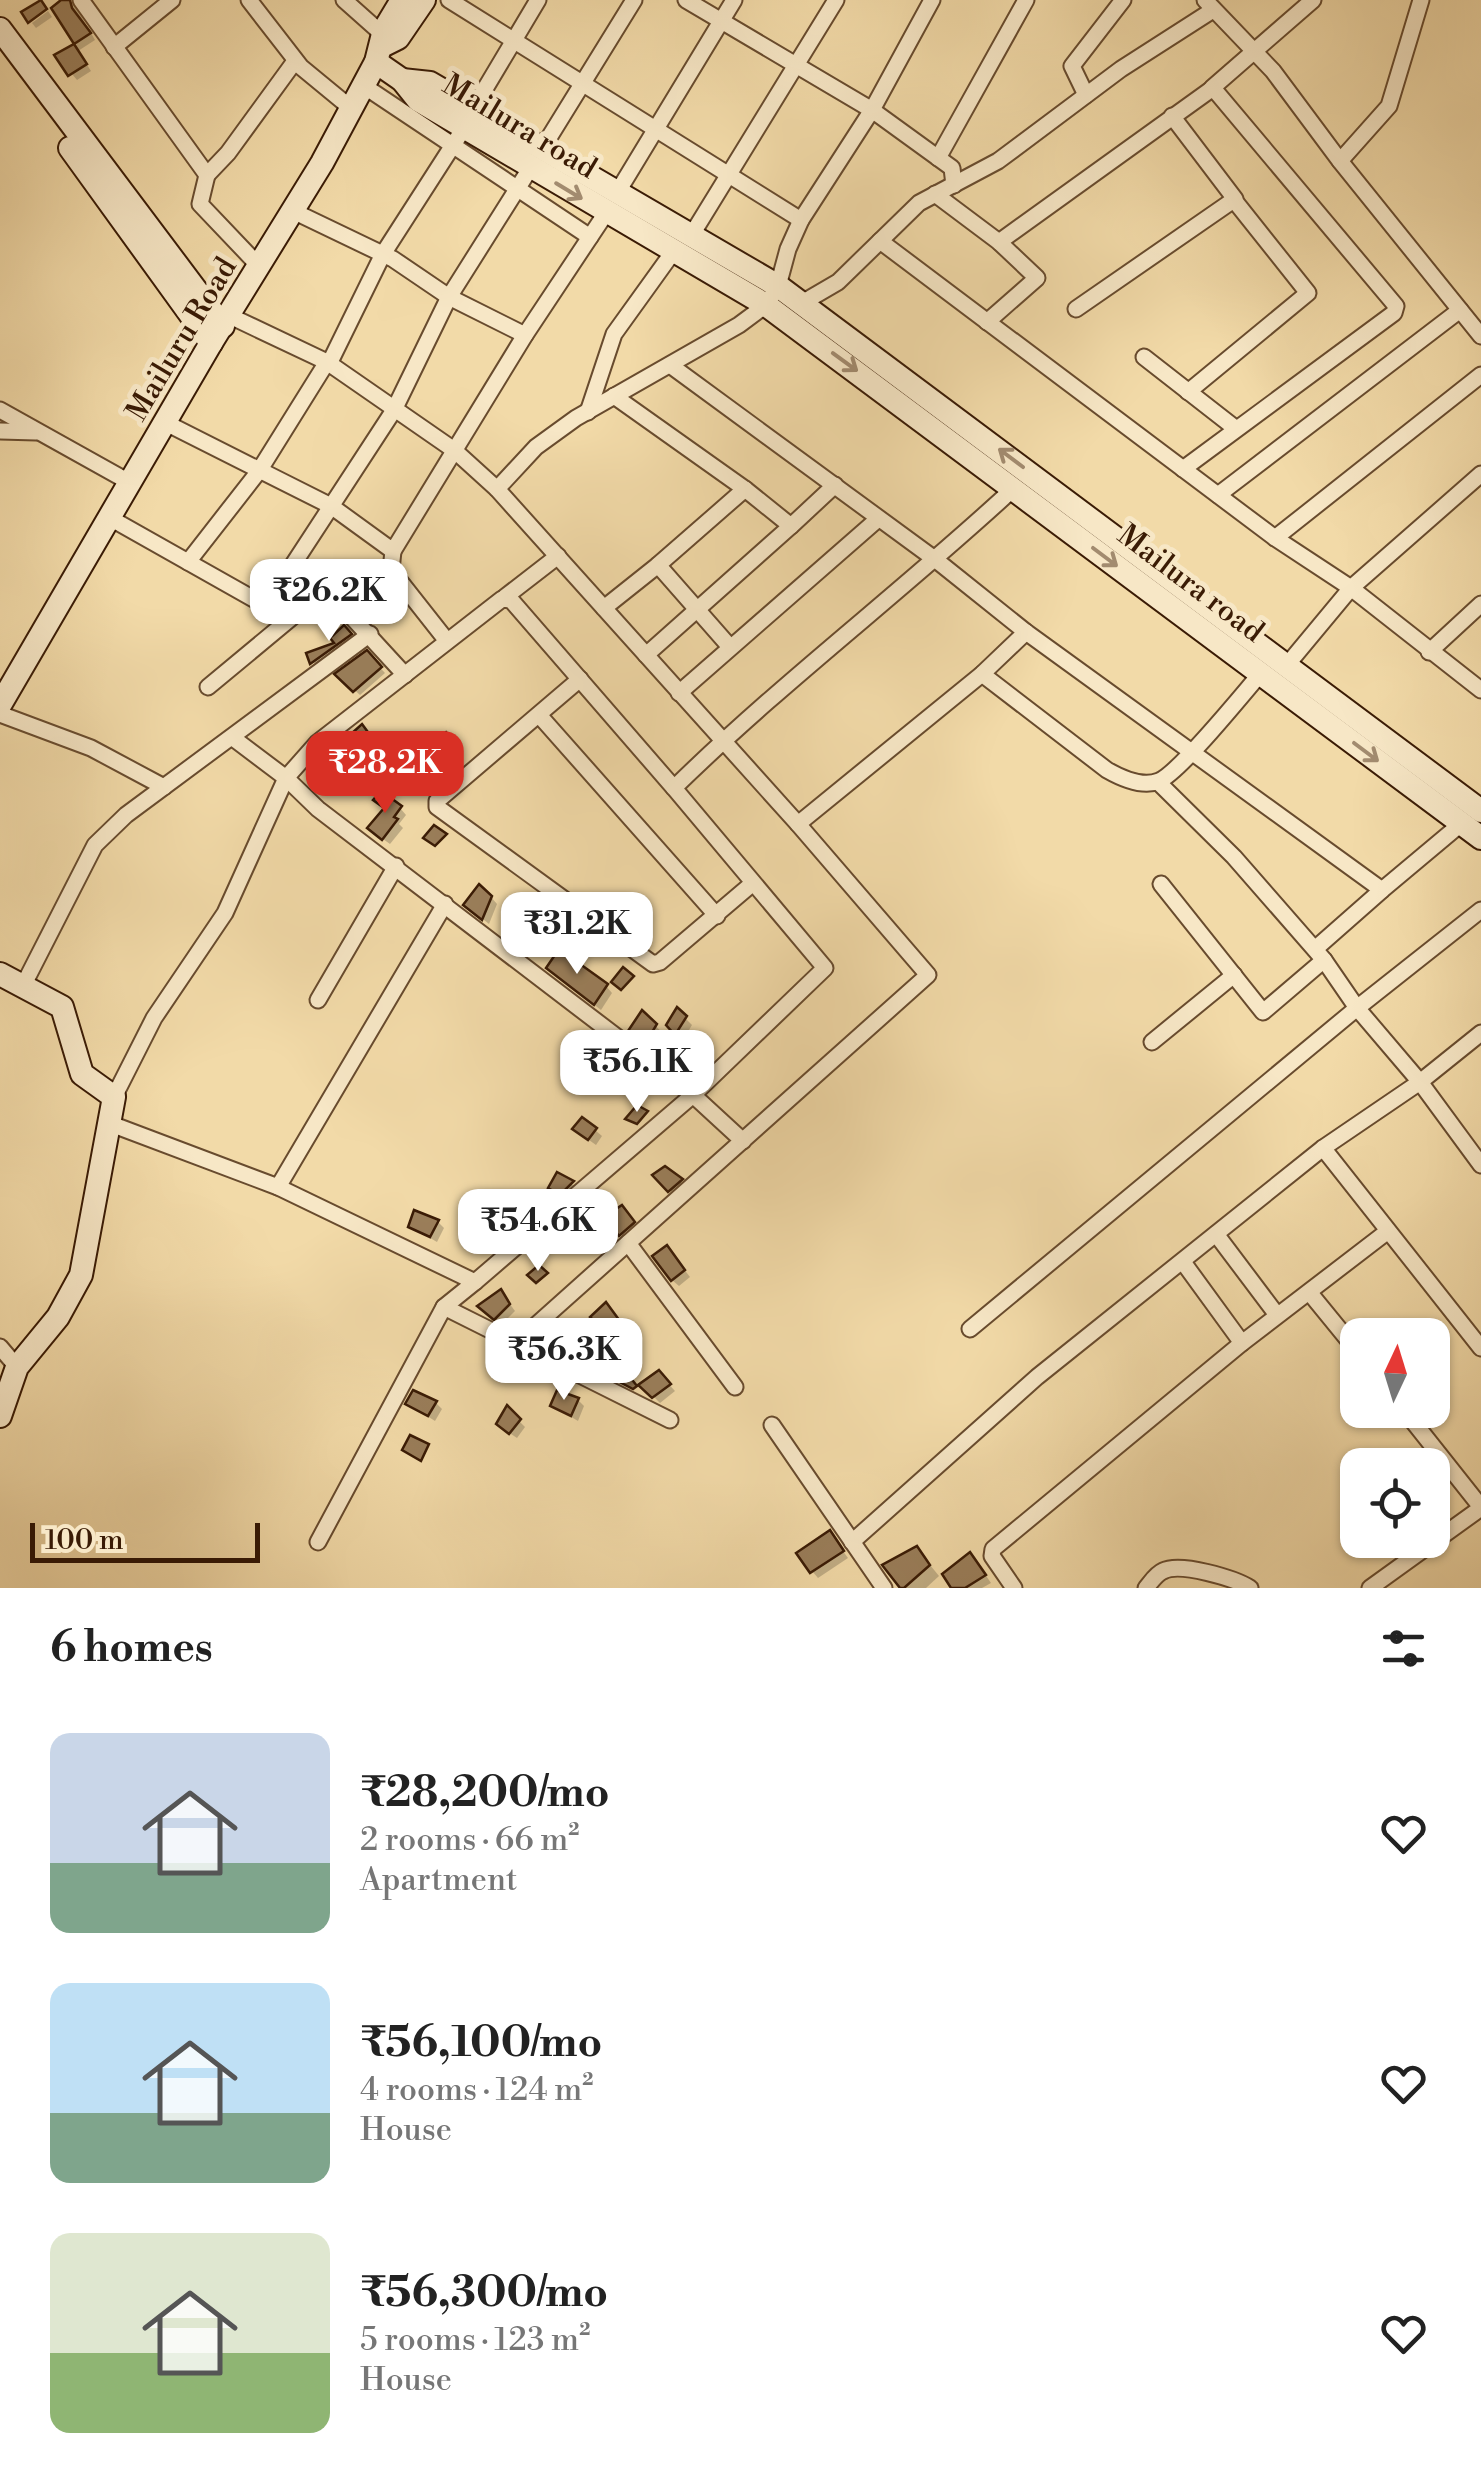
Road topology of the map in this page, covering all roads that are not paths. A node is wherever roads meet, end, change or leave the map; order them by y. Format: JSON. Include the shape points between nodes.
{"nodes":[{"id":1,"x":81,"y":0,"type":"edge"},
{"id":2,"x":172,"y":0,"type":"edge"},
{"id":3,"x":249,"y":0,"type":"edge"},
{"id":4,"x":344,"y":0,"type":"edge"},
{"id":5,"x":402,"y":0,"type":"edge"},
{"id":6,"x":424,"y":0,"type":"edge"},
{"id":7,"x":449,"y":0,"type":"edge"},
{"id":8,"x":538,"y":0,"type":"edge"},
{"id":9,"x":634,"y":0,"type":"edge"},
{"id":10,"x":686,"y":0,"type":"edge"},
{"id":11,"x":734,"y":0,"type":"edge"},
{"id":12,"x":836,"y":0,"type":"edge"},
{"id":13,"x":932,"y":0,"type":"edge"},
{"id":14,"x":1026,"y":0,"type":"edge"},
{"id":15,"x":1123,"y":0,"type":"edge"},
{"id":16,"x":1314,"y":0,"type":"edge"},
{"id":17,"x":1421,"y":0,"type":"edge"},
{"id":18,"x":1209,"y":5,"type":"edge"},
{"id":19,"x":722,"y":21,"type":"junction"},
{"id":20,"x":0,"y":29,"type":"edge"},
{"id":21,"x":513,"y":38,"type":"junction"},
{"id":22,"x":383,"y":46,"type":"junction"},
{"id":23,"x":114,"y":47,"type":"junction"},
{"id":24,"x":0,"y":52,"type":"edge"},
{"id":25,"x":1256,"y":52,"type":"junction"},
{"id":26,"x":295,"y":60,"type":"junction"},
{"id":27,"x":795,"y":64,"type":"junction"},
{"id":28,"x":582,"y":81,"type":"junction"},
{"id":29,"x":364,"y":86,"type":"junction"},
{"id":30,"x":1212,"y":88,"type":"junction"},
{"id":31,"x":1086,"y":95,"type":"junction"},
{"id":32,"x":352,"y":108,"type":"junction"},
{"id":33,"x":872,"y":110,"type":"junction"},
{"id":34,"x":1172,"y":116,"type":"junction"},
{"id":35,"x":464,"y":128,"type":"junction"},
{"id":36,"x":656,"y":128,"type":"junction"},
{"id":37,"x":536,"y":158,"type":"junction"},
{"id":38,"x":938,"y":158,"type":"junction"},
{"id":39,"x":1340,"y":161,"type":"junction"},
{"id":40,"x":728,"y":172,"type":"junction"},
{"id":41,"x":207,"y":175,"type":"junction"},
{"id":42,"x":954,"y":185,"type":"junction"},
{"id":43,"x":518,"y":189,"type":"junction"},
{"id":44,"x":935,"y":194,"type":"junction"},
{"id":45,"x":1234,"y":200,"type":"junction"},
{"id":46,"x":612,"y":203,"type":"junction"},
{"id":47,"x":293,"y":211,"type":"junction"},
{"id":48,"x":801,"y":220,"type":"junction"},
{"id":49,"x":692,"y":236,"type":"junction"},
{"id":50,"x":590,"y":237,"type":"junction"},
{"id":51,"x":880,"y":241,"type":"junction"},
{"id":52,"x":999,"y":242,"type":"junction"},
{"id":53,"x":673,"y":252,"type":"junction"},
{"id":54,"x":382,"y":254,"type":"junction"},
{"id":55,"x":259,"y":266,"type":"junction"},
{"id":56,"x":772,"y":295,"type":"junction"},
{"id":57,"x":449,"y":297,"type":"junction"},
{"id":58,"x":802,"y":303,"type":"junction"},
{"id":59,"x":1076,"y":309,"type":"dead end"},
{"id":60,"x":1460,"y":310,"type":"junction"},
{"id":61,"x":987,"y":322,"type":"junction"},
{"id":62,"x":221,"y":328,"type":"junction"},
{"id":63,"x":525,"y":335,"type":"junction"},
{"id":64,"x":1481,"y":336,"type":"edge"},
{"id":65,"x":1144,"y":357,"type":"dead end"},
{"id":66,"x":327,"y":362,"type":"junction"},
{"id":67,"x":670,"y":364,"type":"junction"},
{"id":68,"x":1481,"y":375,"type":"edge"},
{"id":69,"x":1188,"y":392,"type":"junction"},
{"id":70,"x":614,"y":396,"type":"junction"},
{"id":71,"x":0,"y":410,"type":"edge"},
{"id":72,"x":394,"y":410,"type":"junction"},
{"id":73,"x":588,"y":412,"type":"junction"},
{"id":74,"x":166,"y":423,"type":"junction"},
{"id":75,"x":1235,"y":428,"type":"junction"},
{"id":76,"x":0,"y":431,"type":"edge"},
{"id":77,"x":40,"y":432,"type":"junction"},
{"id":78,"x":454,"y":450,"type":"junction"},
{"id":79,"x":1182,"y":469,"type":"junction"},
{"id":80,"x":259,"y":471,"type":"junction"},
{"id":81,"x":1481,"y":474,"type":"edge"},
{"id":82,"x":129,"y":482,"type":"junction"},
{"id":83,"x":835,"y":485,"type":"junction"},
{"id":84,"x":497,"y":488,"type":"junction"},
{"id":85,"x":1014,"y":488,"type":"junction"},
{"id":86,"x":746,"y":489,"type":"junction"},
{"id":87,"x":1218,"y":495,"type":"junction"},
{"id":88,"x":331,"y":506,"type":"junction"},
{"id":89,"x":110,"y":518,"type":"junction"},
{"id":90,"x":878,"y":519,"type":"junction"},
{"id":91,"x":791,"y":526,"type":"junction"},
{"id":92,"x":1275,"y":538,"type":"junction"},
{"id":93,"x":394,"y":551,"type":"junction"},
{"id":94,"x":558,"y":556,"type":"junction"},
{"id":95,"x":936,"y":560,"type":"junction"},
{"id":96,"x":188,"y":562,"type":"junction"},
{"id":97,"x":658,"y":566,"type":"junction"},
{"id":98,"x":1350,"y":588,"type":"junction"},
{"id":99,"x":505,"y":597,"type":"junction"},
{"id":100,"x":1481,"y":604,"type":"edge"},
{"id":101,"x":604,"y":608,"type":"junction"},
{"id":102,"x":696,"y":609,"type":"junction"},
{"id":103,"x":1026,"y":632,"type":"junction"},
{"id":104,"x":370,"y":634,"type":"junction"},
{"id":105,"x":447,"y":641,"type":"junction"},
{"id":106,"x":730,"y":646,"type":"junction"},
{"id":107,"x":1429,"y":652,"type":"junction"},
{"id":108,"x":646,"y":655,"type":"junction"},
{"id":109,"x":1286,"y":665,"type":"junction"},
{"id":110,"x":1261,"y":673,"type":"junction"},
{"id":111,"x":982,"y":674,"type":"junction"},
{"id":112,"x":405,"y":676,"type":"junction"},
{"id":113,"x":580,"y":679,"type":"junction"},
{"id":114,"x":208,"y":688,"type":"dead end"},
{"id":115,"x":1480,"y":689,"type":"edge"},
{"id":116,"x":680,"y":693,"type":"junction"},
{"id":117,"x":0,"y":705,"type":"edge"},
{"id":118,"x":0,"y":714,"type":"edge"},
{"id":119,"x":539,"y":715,"type":"junction"},
{"id":120,"x":233,"y":738,"type":"junction"},
{"id":121,"x":722,"y":741,"type":"junction"},
{"id":122,"x":1192,"y":751,"type":"junction"},
{"id":123,"x":286,"y":778,"type":"junction"},
{"id":124,"x":1158,"y":782,"type":"junction"},
{"id":125,"x":164,"y":787,"type":"junction"},
{"id":126,"x":674,"y":788,"type":"junction"},
{"id":127,"x":1471,"y":817,"type":"edge"},
{"id":128,"x":798,"y":824,"type":"junction"},
{"id":129,"x":1481,"y":838,"type":"edge"},
{"id":130,"x":396,"y":866,"type":"junction"},
{"id":131,"x":753,"y":883,"type":"junction"},
{"id":132,"x":1161,"y":884,"type":"dead end"},
{"id":133,"x":1382,"y":890,"type":"junction"},
{"id":134,"x":445,"y":904,"type":"junction"},
{"id":135,"x":1481,"y":910,"type":"edge"},
{"id":136,"x":717,"y":916,"type":"junction"},
{"id":137,"x":1319,"y":955,"type":"junction"},
{"id":138,"x":1234,"y":975,"type":"junction"},
{"id":139,"x":6,"y":980,"type":"edge"},
{"id":140,"x":318,"y":1000,"type":"dead end"},
{"id":141,"x":1357,"y":1008,"type":"junction"},
{"id":142,"x":1481,"y":1033,"type":"edge"},
{"id":143,"x":1152,"y":1042,"type":"dead end"},
{"id":144,"x":1420,"y":1082,"type":"junction"},
{"id":145,"x":693,"y":1095,"type":"junction"},
{"id":146,"x":114,"y":1098,"type":"junction"},
{"id":147,"x":111,"y":1124,"type":"junction"},
{"id":148,"x":743,"y":1141,"type":"junction"},
{"id":149,"x":1323,"y":1148,"type":"junction"},
{"id":150,"x":1478,"y":1154,"type":"edge"},
{"id":151,"x":278,"y":1187,"type":"junction"},
{"id":152,"x":1388,"y":1231,"type":"junction"},
{"id":153,"x":1216,"y":1234,"type":"junction"},
{"id":154,"x":628,"y":1243,"type":"junction"},
{"id":155,"x":1183,"y":1262,"type":"junction"},
{"id":156,"x":475,"y":1282,"type":"junction"},
{"id":157,"x":1309,"y":1292,"type":"junction"},
{"id":158,"x":444,"y":1307,"type":"junction"},
{"id":159,"x":1277,"y":1315,"type":"junction"},
{"id":160,"x":970,"y":1329,"type":"dead end"},
{"id":161,"x":1340,"y":1330,"type":"edge"},
{"id":162,"x":516,"y":1343,"type":"junction"},
{"id":163,"x":1242,"y":1343,"type":"junction"},
{"id":164,"x":0,"y":1347,"type":"edge"},
{"id":165,"x":1481,"y":1348,"type":"edge"},
{"id":166,"x":17,"y":1367,"type":"junction"},
{"id":167,"x":735,"y":1387,"type":"dead end"},
{"id":168,"x":0,"y":1416,"type":"edge"},
{"id":169,"x":670,"y":1420,"type":"dead end"},
{"id":170,"x":772,"y":1425,"type":"dead end"},
{"id":171,"x":1418,"y":1428,"type":"edge"},
{"id":172,"x":1481,"y":1508,"type":"edge"},
{"id":173,"x":318,"y":1542,"type":"dead end"},
{"id":174,"x":852,"y":1542,"type":"junction"},
{"id":175,"x":884,"y":1588,"type":"edge"},
{"id":176,"x":1014,"y":1588,"type":"edge"},
{"id":177,"x":1146,"y":1588,"type":"edge"},
{"id":178,"x":1250,"y":1588,"type":"edge"},
{"id":179,"x":1370,"y":1588,"type":"edge"}],
"edges":[{"from":1,"to":23,"type":"street"},
{"from":2,"to":23,"type":"street"},
{"from":3,"to":26,"type":"street"},
{"from":4,"to":22,"type":"street"},
{"from":5,"to":22,"type":"street","name":"Mailuru Road"},
{"from":6,"to":22,"type":"street"},
{"from":7,"to":21,"type":"street"},
{"from":8,"to":21,"type":"street"},
{"from":9,"to":28,"type":"street"},
{"from":10,"to":19,"type":"street"},
{"from":11,"to":19,"type":"street"},
{"from":12,"to":27,"type":"street"},
{"from":13,"to":33,"type":"street"},
{"from":14,"to":38,"type":"street"},
{"from":15,"to":31,"type":"street","via":[[1072,66]]},
{"from":16,"to":25,"type":"street"},
{"from":17,"to":39,"type":"street","via":[[1389,106]]},
{"from":18,"to":25,"type":"street"},
{"from":18,"to":31,"type":"street"},
{"from":19,"to":27,"type":"street"},
{"from":19,"to":36,"type":"street"},
{"from":20,"to":62,"type":"street"},
{"from":21,"to":28,"type":"street"},
{"from":21,"to":35,"type":"street"},
{"from":22,"to":29,"type":"street","name":"Mailuru Road"},
{"from":22,"to":35,"type":"street","name":"Mailura road","via":[[402,80],[430,83]]},
{"from":23,"to":41,"type":"street"},
{"from":24,"to":62,"type":"street"},
{"from":25,"to":30,"type":"street"},
{"from":25,"to":39,"type":"street"},
{"from":26,"to":32,"type":"street"},
{"from":26,"to":41,"type":"street"},
{"from":27,"to":33,"type":"street"},
{"from":27,"to":40,"type":"street"},
{"from":28,"to":36,"type":"street"},
{"from":28,"to":37,"type":"street"},
{"from":29,"to":32,"type":"street","name":"Mailuru Road"},
{"from":29,"to":35,"type":"street"},
{"from":30,"to":34,"type":"street"},
{"from":30,"to":75,"type":"street","via":[[1396,309]]},
{"from":31,"to":42,"type":"street"},
{"from":32,"to":47,"type":"street","name":"Mailuru Road"},
{"from":33,"to":38,"type":"street"},
{"from":33,"to":48,"type":"street"},
{"from":34,"to":45,"type":"street"},
{"from":34,"to":52,"type":"street"},
{"from":35,"to":37,"type":"street","name":"Mailura road"},
{"from":35,"to":43,"type":"street"},
{"from":35,"to":54,"type":"street"},
{"from":36,"to":40,"type":"street"},
{"from":36,"to":46,"type":"street"},
{"from":37,"to":43,"type":"street"},
{"from":37,"to":46,"type":"street","name":"Mailura road"},
{"from":38,"to":42,"type":"street","via":[[952,168]]},
{"from":39,"to":60,"type":"street"},
{"from":40,"to":48,"type":"street"},
{"from":40,"to":49,"type":"street"},
{"from":41,"to":55,"type":"street","via":[[200,204]]},
{"from":42,"to":44,"type":"street"},
{"from":43,"to":50,"type":"street"},
{"from":43,"to":57,"type":"street"},
{"from":44,"to":51,"type":"street"},
{"from":44,"to":52,"type":"street"},
{"from":45,"to":59,"type":"street"},
{"from":45,"to":69,"type":"street","via":[[1308,292]]},
{"from":46,"to":49,"type":"street","name":"Mailura road"},
{"from":46,"to":50,"type":"street"},
{"from":46,"to":53,"type":"street","name":"Mailura road"},
{"from":47,"to":54,"type":"street"},
{"from":47,"to":55,"type":"street","name":"Mailuru Road"},
{"from":48,"to":56,"type":"street"},
{"from":49,"to":56,"type":"street","name":"Mailura road"},
{"from":50,"to":63,"type":"street"},
{"from":51,"to":58,"type":"street","via":[[838,282]]},
{"from":51,"to":61,"type":"street"},
{"from":52,"to":61,"type":"street","via":[[1038,280]]},
{"from":53,"to":56,"type":"street","name":"Mailura road"},
{"from":53,"to":73,"type":"street","via":[[614,334]]},
{"from":54,"to":57,"type":"street"},
{"from":54,"to":66,"type":"street"},
{"from":55,"to":62,"type":"street","name":"Mailuru Road"},
{"from":56,"to":58,"type":"street","name":"Mailura road"},
{"from":56,"to":67,"type":"street","via":[[739,325]]},
{"from":56,"to":85,"type":"street","name":"Mailura road","one_way":true},
{"from":57,"to":63,"type":"street"},
{"from":57,"to":72,"type":"street"},
{"from":109,"to":58,"type":"street","name":"Mailura road","one_way":true},
{"from":60,"to":64,"type":"street"},
{"from":60,"to":87,"type":"street"},
{"from":61,"to":79,"type":"street"},
{"from":62,"to":66,"type":"street"},
{"from":62,"to":74,"type":"street","name":"Mailuru Road"},
{"from":63,"to":78,"type":"street"},
{"from":65,"to":69,"type":"street"},
{"from":66,"to":72,"type":"street"},
{"from":66,"to":80,"type":"street"},
{"from":67,"to":70,"type":"street"},
{"from":67,"to":83,"type":"street"},
{"from":68,"to":92,"type":"street"},
{"from":69,"to":75,"type":"street"},
{"from":70,"to":73,"type":"street"},
{"from":70,"to":86,"type":"street"},
{"from":71,"to":77,"type":"street"},
{"from":72,"to":78,"type":"street"},
{"from":72,"to":88,"type":"street"},
{"from":73,"to":84,"type":"street","via":[[536,446]]},
{"from":74,"to":80,"type":"street"},
{"from":74,"to":82,"type":"street","name":"Mailuru Road"},
{"from":75,"to":79,"type":"street"},
{"from":76,"to":77,"type":"street"},
{"from":77,"to":82,"type":"street"},
{"from":78,"to":84,"type":"street"},
{"from":78,"to":93,"type":"street"},
{"from":79,"to":87,"type":"street"},
{"from":80,"to":88,"type":"street"},
{"from":80,"to":96,"type":"street"},
{"from":81,"to":98,"type":"street"},
{"from":82,"to":89,"type":"street","name":"Mailuru Road"},
{"from":83,"to":90,"type":"street"},
{"from":83,"to":91,"type":"street"},
{"from":84,"to":94,"type":"street"},
{"from":85,"to":95,"type":"street"},
{"from":85,"to":110,"type":"street","name":"Mailura road","one_way":true},
{"from":86,"to":91,"type":"street"},
{"from":86,"to":97,"type":"street"},
{"from":87,"to":92,"type":"street"},
{"from":88,"to":93,"type":"street"},
{"from":88,"to":96,"type":"street","via":[[266,606]]},
{"from":89,"to":96,"type":"street"},
{"from":89,"to":117,"type":"street","name":"Mailuru Road"},
{"from":90,"to":95,"type":"street"},
{"from":90,"to":106,"type":"street"},
{"from":91,"to":102,"type":"street"},
{"from":92,"to":98,"type":"street"},
{"from":93,"to":105,"type":"street","via":[[391,570]]},
{"from":94,"to":99,"type":"street"},
{"from":94,"to":101,"type":"street"},
{"from":95,"to":103,"type":"street"},
{"from":95,"to":121,"type":"street"},
{"from":97,"to":101,"type":"street"},
{"from":97,"to":102,"type":"street"},
{"from":98,"to":107,"type":"street"},
{"from":98,"to":109,"type":"street"},
{"from":99,"to":105,"type":"street"},
{"from":99,"to":113,"type":"street"},
{"from":100,"to":107,"type":"street"},
{"from":101,"to":108,"type":"street"},
{"from":102,"to":106,"type":"street"},
{"from":102,"to":108,"type":"street"},
{"from":103,"to":111,"type":"street"},
{"from":103,"to":122,"type":"street"},
{"from":104,"to":112,"type":"street"},
{"from":104,"to":114,"type":"street","via":[[326,589]]},
{"from":104,"to":120,"type":"street"},
{"from":105,"to":112,"type":"street"},
{"from":106,"to":116,"type":"street"},
{"from":107,"to":115,"type":"street"},
{"from":108,"to":116,"type":"street"},
{"from":109,"to":127,"type":"street","name":"Mailura road"},
{"from":110,"to":122,"type":"street"},
{"from":110,"to":127,"type":"street","name":"Mailura road","one_way":true},
{"from":111,"to":124,"type":"street","via":[[1107,770],[1127,780]]},
{"from":111,"to":128,"type":"street"},
{"from":112,"to":123,"type":"street","via":[[317,743]]},
{"from":113,"to":119,"type":"street"},
{"from":113,"to":126,"type":"street"},
{"from":116,"to":121,"type":"street"},
{"from":118,"to":125,"type":"street","via":[[90,748]]},
{"from":119,"to":136,"type":"street"},
{"from":119,"to":136,"type":"street","via":[[437,801],[437,808],[653,964]]},
{"from":120,"to":123,"type":"street"},
{"from":120,"to":125,"type":"street"},
{"from":121,"to":126,"type":"street"},
{"from":121,"to":128,"type":"street"},
{"from":122,"to":124,"type":"street"},
{"from":122,"to":133,"type":"street"},
{"from":123,"to":130,"type":"street"},
{"from":123,"to":146,"type":"street","via":[[225,913],[154,1018]]},
{"from":124,"to":137,"type":"street"},
{"from":125,"to":139,"type":"street","via":[[95,845]]},
{"from":126,"to":131,"type":"street"},
{"from":127,"to":129,"type":"street","name":"Mailura road"},
{"from":127,"to":133,"type":"street"},
{"from":128,"to":148,"type":"street","via":[[928,975]]},
{"from":130,"to":134,"type":"street"},
{"from":130,"to":140,"type":"street"},
{"from":131,"to":136,"type":"street"},
{"from":131,"to":145,"type":"street","via":[[825,968]]},
{"from":132,"to":138,"type":"street"},
{"from":133,"to":137,"type":"street"},
{"from":134,"to":145,"type":"street"},
{"from":134,"to":151,"type":"street"},
{"from":135,"to":141,"type":"street"},
{"from":137,"to":138,"type":"street","via":[[1262,1012]]},
{"from":137,"to":141,"type":"street"},
{"from":138,"to":143,"type":"street"},
{"from":139,"to":146,"type":"street","via":[[62,1007],[82,1074]]},
{"from":141,"to":144,"type":"street"},
{"from":141,"to":160,"type":"street"},
{"from":142,"to":144,"type":"street"},
{"from":144,"to":149,"type":"street"},
{"from":144,"to":150,"type":"street"},
{"from":145,"to":148,"type":"street"},
{"from":145,"to":156,"type":"street"},
{"from":146,"to":147,"type":"street"},
{"from":147,"to":151,"type":"street"},
{"from":147,"to":166,"type":"street","via":[[81,1275],[58,1317]]},
{"from":148,"to":154,"type":"street"},
{"from":149,"to":152,"type":"street"},
{"from":149,"to":153,"type":"street"},
{"from":151,"to":156,"type":"street"},
{"from":152,"to":157,"type":"street"},
{"from":152,"to":165,"type":"street"},
{"from":153,"to":155,"type":"street"},
{"from":153,"to":159,"type":"street"},
{"from":154,"to":162,"type":"street"},
{"from":154,"to":167,"type":"street"},
{"from":155,"to":163,"type":"street"},
{"from":155,"to":174,"type":"street","via":[[1037,1377]]},
{"from":156,"to":158,"type":"street"},
{"from":157,"to":159,"type":"street"},
{"from":157,"to":161,"type":"street"},
{"from":158,"to":162,"type":"street"},
{"from":158,"to":173,"type":"street"},
{"from":159,"to":163,"type":"street"},
{"from":162,"to":169,"type":"street"},
{"from":163,"to":176,"type":"street","via":[[993,1548]]},
{"from":164,"to":166,"type":"street"},
{"from":166,"to":168,"type":"street"},
{"from":170,"to":174,"type":"street"},
{"from":171,"to":172,"type":"street"},
{"from":172,"to":179,"type":"street"},
{"from":174,"to":175,"type":"street"},
{"from":177,"to":178,"type":"street","via":[[1174,1568]]}]}
